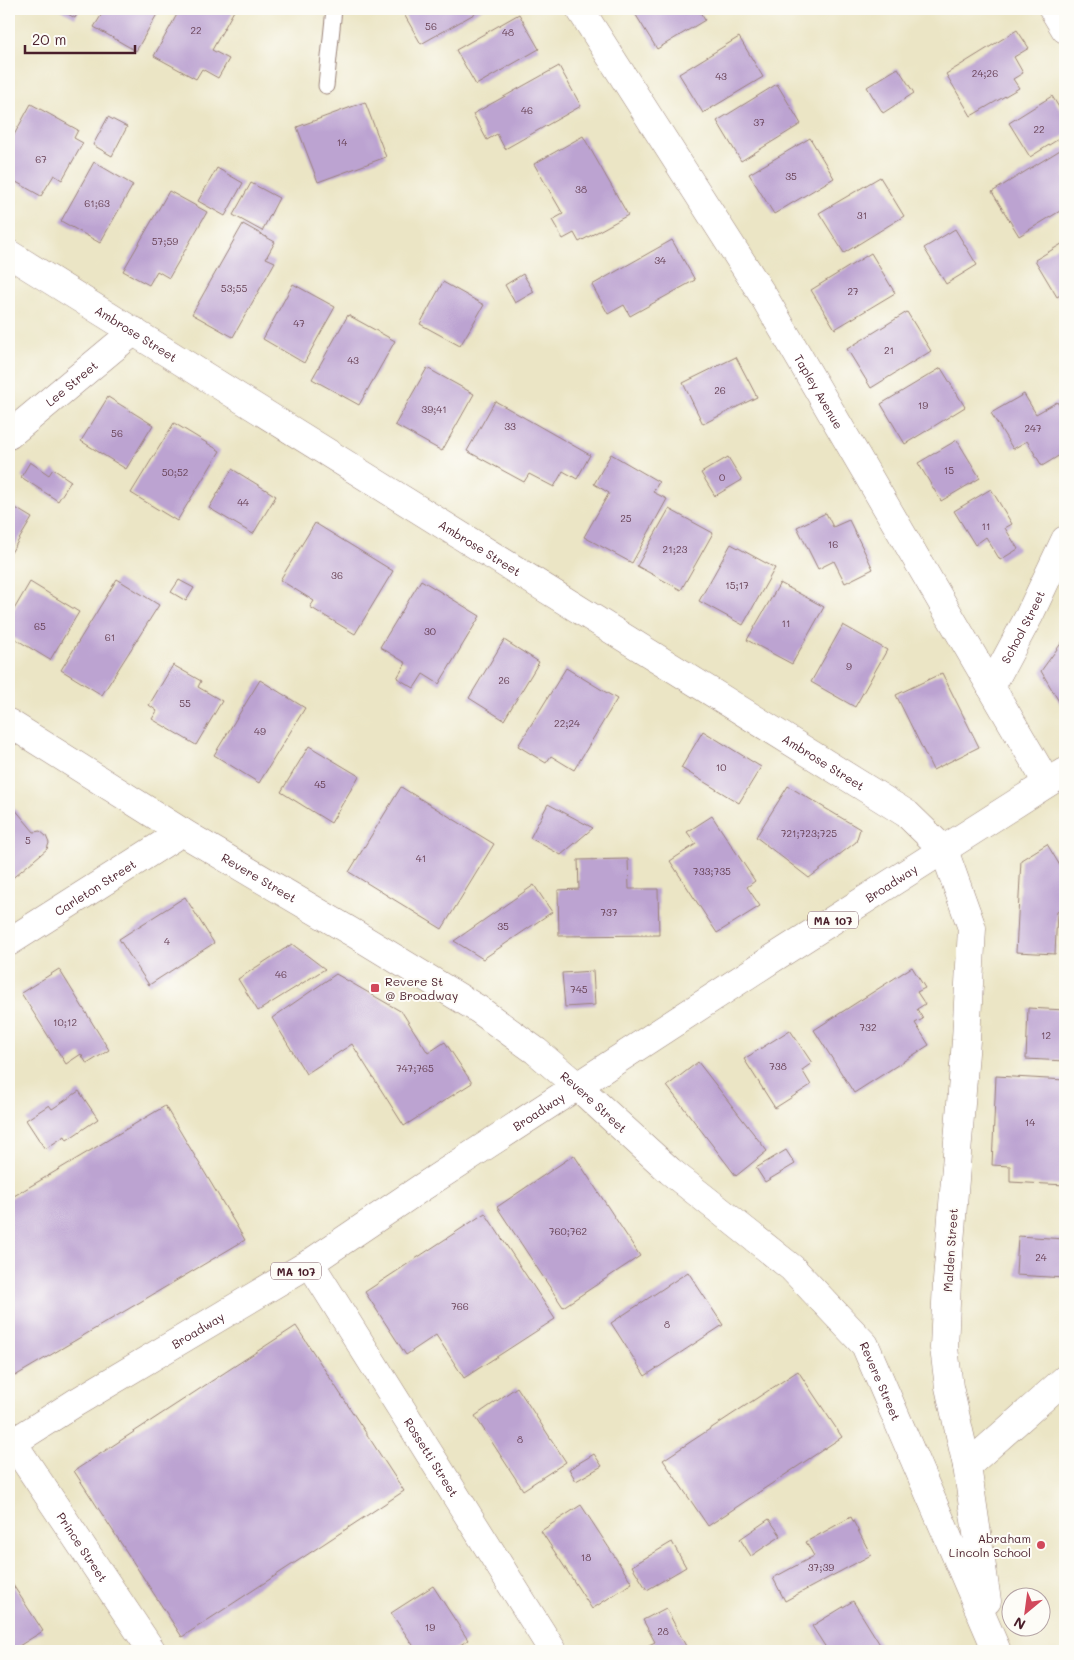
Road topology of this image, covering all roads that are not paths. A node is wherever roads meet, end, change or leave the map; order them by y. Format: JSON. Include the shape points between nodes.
{"nodes":[{"id":1,"x":334,"y":9,"type":"edge"},
{"id":2,"x":580,"y":9,"type":"edge"},
{"id":3,"x":1053,"y":9,"type":"edge"},
{"id":4,"x":1065,"y":30,"type":"edge"},
{"id":5,"x":326,"y":86,"type":"dead end"},
{"id":6,"x":9,"y":254,"type":"edge"},
{"id":7,"x":134,"y":331,"type":"junction"},
{"id":8,"x":9,"y":435,"type":"edge"},
{"id":9,"x":1065,"y":540,"type":"edge"},
{"id":10,"x":991,"y":687,"type":"junction"},
{"id":11,"x":9,"y":723,"type":"edge"},
{"id":12,"x":1056,"y":777,"type":"edge"},
{"id":13,"x":182,"y":832,"type":"junction"},
{"id":14,"x":944,"y":850,"type":"junction"},
{"id":15,"x":9,"y":942,"type":"edge"},
{"id":16,"x":577,"y":1086,"type":"junction"},
{"id":17,"x":310,"y":1263,"type":"junction"},
{"id":18,"x":1065,"y":1379,"type":"edge"},
{"id":19,"x":11,"y":1444,"type":"edge"},
{"id":20,"x":967,"y":1466,"type":"junction"},
{"id":21,"x":152,"y":1651,"type":"edge"},
{"id":22,"x":553,"y":1651,"type":"edge"},
{"id":23,"x":997,"y":1651,"type":"edge"}],
"edges":[{"from":1,"to":5,"type":"lane"},
{"from":2,"to":10,"type":"street","name":"Tapley Avenue","via":[[764,296]]},
{"from":3,"to":4,"type":"street"},
{"from":6,"to":7,"type":"street","name":"Ambrose Street"},
{"from":7,"to":8,"type":"street","name":"Lee Street"},
{"from":7,"to":14,"type":"street","name":"Ambrose Street","via":[[907,814]]},
{"from":9,"to":10,"type":"street","name":"School Street"},
{"from":10,"to":12,"type":"street","name":"Tapley Avenue"},
{"from":11,"to":13,"type":"street","name":"Revere Street"},
{"from":12,"to":14,"type":"street","name":"Broadway","number":"MA 107"},
{"from":13,"to":15,"type":"street","name":"Carleton Street"},
{"from":13,"to":16,"type":"street","name":"Revere Street","via":[[478,1009]]},
{"from":14,"to":16,"type":"street","name":"Broadway","number":"MA 107"},
{"from":14,"to":20,"type":"street","name":"Malden Street","via":[[972,928],[944,1348],[949,1387]]},
{"from":16,"to":17,"type":"street","name":"Broadway","number":"MA 107"},
{"from":16,"to":23,"type":"street","name":"Revere Street","via":[[670,1171],[792,1268],[865,1344]]},
{"from":17,"to":19,"type":"street","name":"Broadway","number":"MA 107"},
{"from":17,"to":22,"type":"street","name":"Rossetti Street"},
{"from":18,"to":20,"type":"street"},
{"from":19,"to":21,"type":"street","name":"Prince Street"},
{"from":20,"to":23,"type":"street","name":"Malden Street","via":[[984,1589]]}]}
